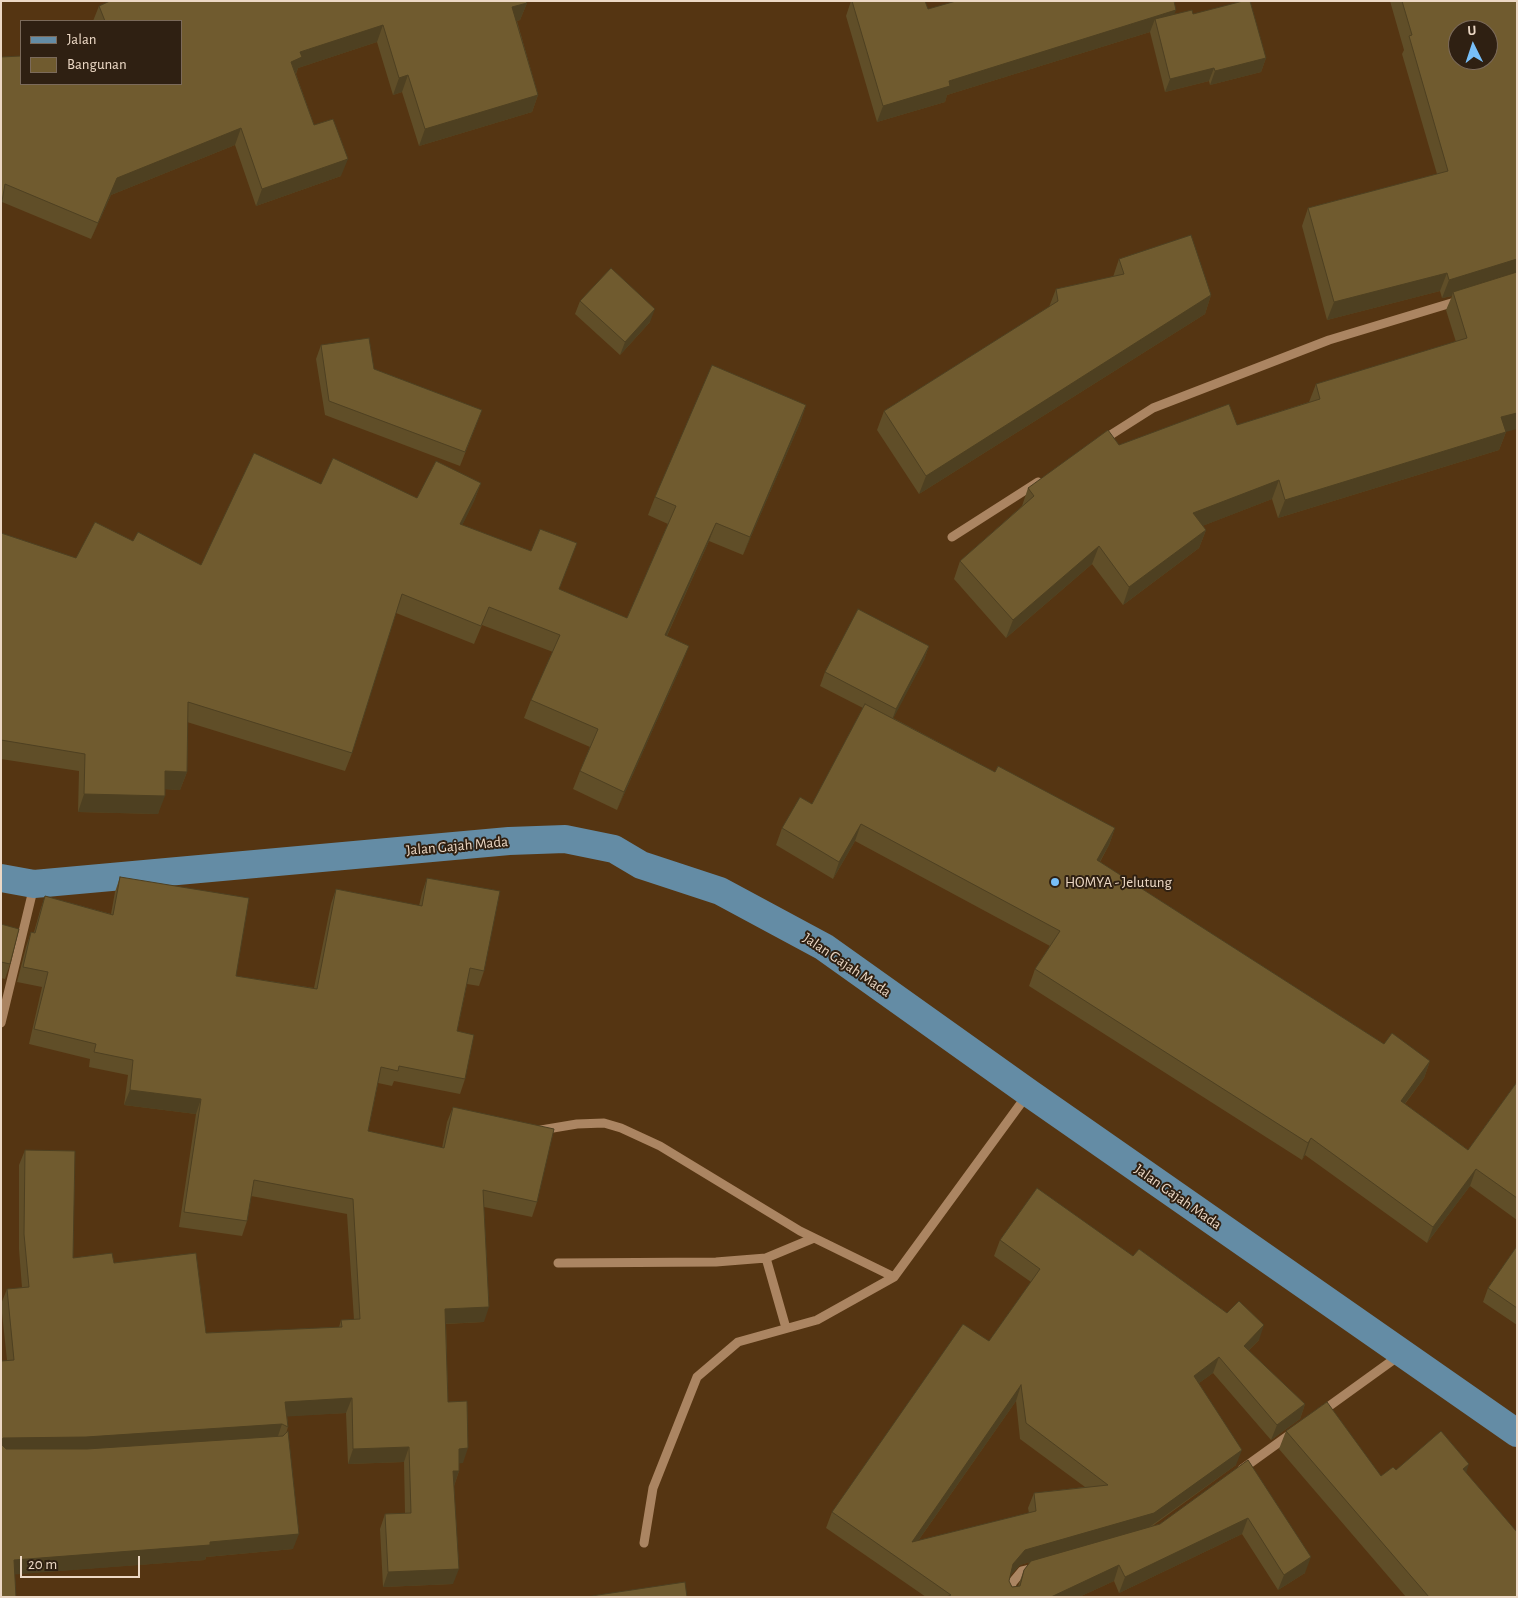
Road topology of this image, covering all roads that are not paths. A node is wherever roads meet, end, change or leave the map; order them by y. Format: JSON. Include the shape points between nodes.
{"nodes":[{"id":1,"x":1464,"y":300,"type":"edge"},
{"id":2,"x":1094,"y":446,"type":"edge"},
{"id":3,"x":1044,"y":478,"type":"edge"},
{"id":4,"x":952,"y":537,"type":"dead end"},
{"id":5,"x":1,"y":878,"type":"edge"},
{"id":6,"x":34,"y":884,"type":"junction"},
{"id":7,"x":1,"y":1023,"type":"edge"},
{"id":8,"x":1029,"y":1093,"type":"junction"},
{"id":9,"x":532,"y":1130,"type":"edge"},
{"id":10,"x":814,"y":1238,"type":"junction"},
{"id":11,"x":766,"y":1258,"type":"junction"},
{"id":12,"x":558,"y":1264,"type":"dead end"},
{"id":13,"x":894,"y":1277,"type":"junction"},
{"id":14,"x":786,"y":1328,"type":"junction"},
{"id":15,"x":1402,"y":1354,"type":"junction"},
{"id":16,"x":1313,"y":1418,"type":"edge"},
{"id":17,"x":1297,"y":1429,"type":"edge"},
{"id":18,"x":1517,"y":1433,"type":"edge"},
{"id":19,"x":1232,"y":1476,"type":"edge"},
{"id":20,"x":644,"y":1543,"type":"dead end"},
{"id":21,"x":1041,"y":1566,"type":"edge"},
{"id":22,"x":1010,"y":1597,"type":"edge"}],
"edges":[{"from":1,"to":2,"type":"street","via":[[1329,340],[1152,408]]},
{"from":3,"to":4,"type":"street"},
{"from":5,"to":6,"type":"main road","name":"Jalan Gajah Mada"},
{"from":6,"to":7,"type":"street"},
{"from":6,"to":8,"type":"main road","name":"Jalan Gajah Mada","via":[[509,841],[565,839],[614,849],[641,865],[720,890],[824,947]]},
{"from":8,"to":13,"type":"street"},
{"from":8,"to":15,"type":"main road","name":"Jalan Gajah Mada"},
{"from":9,"to":10,"type":"street","via":[[577,1124],[621,1128],[660,1146]]},
{"from":10,"to":11,"type":"street"},
{"from":10,"to":13,"type":"street"},
{"from":11,"to":12,"type":"street","via":[[716,1262]]},
{"from":11,"to":14,"type":"street"},
{"from":13,"to":14,"type":"street","via":[[817,1320]]},
{"from":14,"to":20,"type":"street","via":[[738,1342],[697,1377],[653,1488]]},
{"from":15,"to":16,"type":"street"},
{"from":15,"to":18,"type":"main road","name":"Jalan Gajah Mada"},
{"from":17,"to":19,"type":"street"},
{"from":21,"to":22,"type":"street","via":[[1022,1571],[1012,1583]]}]}
